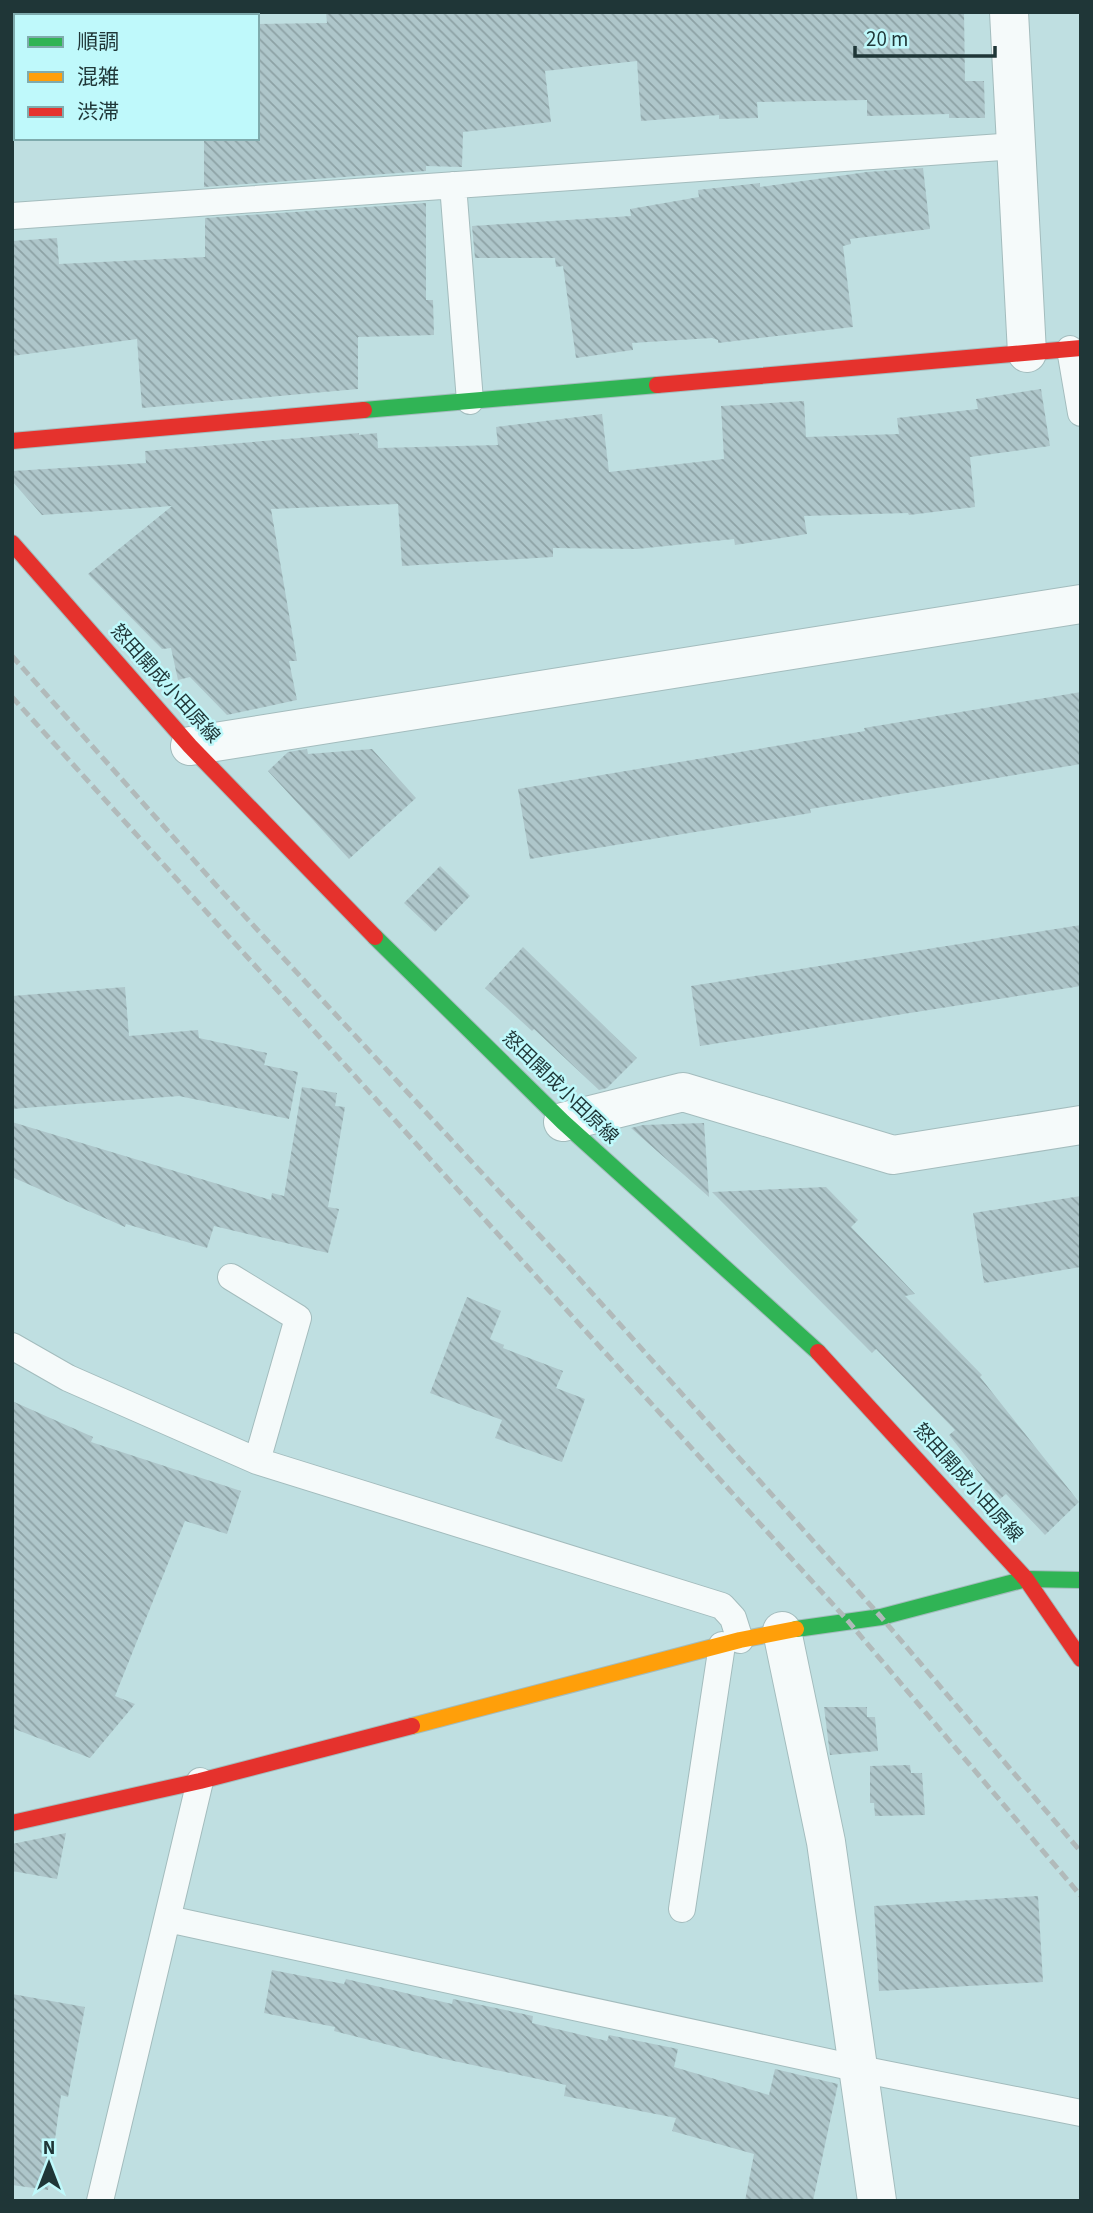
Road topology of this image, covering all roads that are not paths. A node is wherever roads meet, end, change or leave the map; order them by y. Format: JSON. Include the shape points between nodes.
{"nodes":[{"id":1,"x":1009,"y":12,"type":"edge"},
{"id":2,"x":1016,"y":146,"type":"junction"},
{"id":3,"x":453,"y":185,"type":"junction"},
{"id":4,"x":12,"y":216,"type":"edge"},
{"id":5,"x":1076,"y":349,"type":"edge"},
{"id":6,"x":1027,"y":353,"type":"junction"},
{"id":7,"x":470,"y":401,"type":"junction"},
{"id":8,"x":1081,"y":413,"type":"edge"},
{"id":9,"x":12,"y":441,"type":"edge"},
{"id":10,"x":12,"y":543,"type":"edge"},
{"id":11,"x":1081,"y":604,"type":"edge"},
{"id":12,"x":190,"y":746,"type":"junction"},
{"id":13,"x":563,"y":1122,"type":"junction"},
{"id":14,"x":1081,"y":1125,"type":"edge"},
{"id":15,"x":231,"y":1277,"type":"dead end"},
{"id":16,"x":12,"y":1346,"type":"edge"},
{"id":17,"x":257,"y":1461,"type":"junction"},
{"id":18,"x":1026,"y":1579,"type":"junction"},
{"id":19,"x":1081,"y":1580,"type":"edge"},
{"id":20,"x":782,"y":1631,"type":"junction"},
{"id":21,"x":731,"y":1642,"type":"junction"},
{"id":22,"x":1081,"y":1659,"type":"edge"},
{"id":23,"x":200,"y":1781,"type":"junction"},
{"id":24,"x":12,"y":1823,"type":"edge"},
{"id":25,"x":682,"y":1909,"type":"dead end"},
{"id":26,"x":168,"y":1919,"type":"junction"},
{"id":27,"x":860,"y":2069,"type":"junction"},
{"id":28,"x":1081,"y":2113,"type":"edge"},
{"id":29,"x":100,"y":2201,"type":"edge"},
{"id":30,"x":877,"y":2201,"type":"edge"}],
"edges":[{"from":1,"to":2,"type":"street"},
{"from":2,"to":3,"type":"lane"},
{"from":2,"to":6,"type":"street"},
{"from":3,"to":4,"type":"lane"},
{"from":3,"to":7,"type":"lane"},
{"from":5,"to":6,"type":"street"},
{"from":5,"to":8,"type":"lane"},
{"from":6,"to":7,"type":"street"},
{"from":7,"to":9,"type":"street"},
{"from":10,"to":12,"type":"street","name":"怒田開成小田原線"},
{"from":11,"to":12,"type":"street"},
{"from":12,"to":13,"type":"street","name":"怒田開成小田原線"},
{"from":13,"to":14,"type":"street","via":[[683,1092],[893,1155]]},
{"from":13,"to":18,"type":"street","name":"怒田開成小田原線","via":[[812,1345]]},
{"from":15,"to":17,"type":"lane","via":[[299,1318]]},
{"from":16,"to":17,"type":"lane","via":[[68,1377]]},
{"from":17,"to":21,"type":"lane","via":[[722,1606],[733,1618]]},
{"from":18,"to":19,"type":"street"},
{"from":18,"to":20,"type":"street","via":[[881,1617]]},
{"from":18,"to":22,"type":"street","name":"怒田開成小田原線"},
{"from":20,"to":21,"type":"street"},
{"from":20,"to":27,"type":"street","via":[[826,1842]]},
{"from":21,"to":23,"type":"street"},
{"from":21,"to":25,"type":"lane"},
{"from":23,"to":24,"type":"street"},
{"from":23,"to":26,"type":"lane"},
{"from":26,"to":27,"type":"lane"},
{"from":26,"to":29,"type":"lane"},
{"from":27,"to":28,"type":"lane"},
{"from":27,"to":30,"type":"street"}]}
